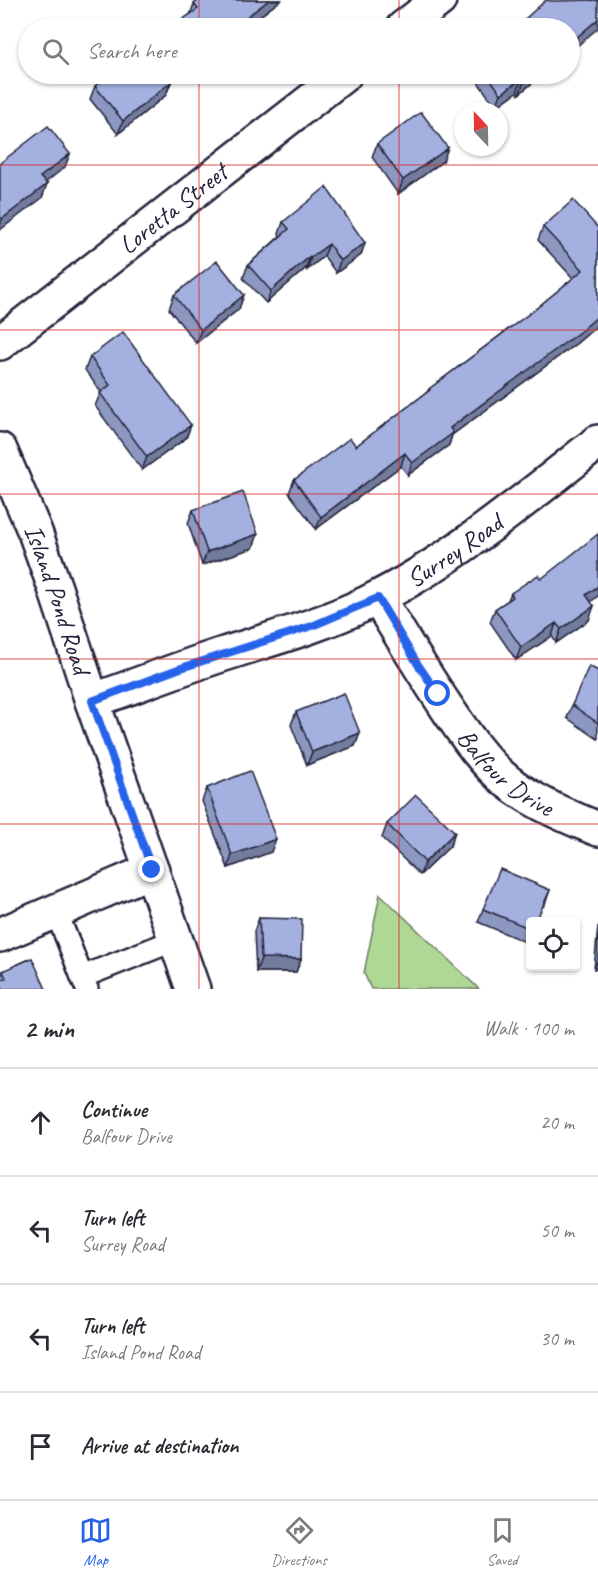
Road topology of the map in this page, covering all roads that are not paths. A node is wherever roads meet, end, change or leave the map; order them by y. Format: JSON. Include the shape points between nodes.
{"nodes":[{"id":1,"x":439,"y":0,"type":"edge"},
{"id":2,"x":416,"y":18,"type":"edge"},
{"id":3,"x":332,"y":84,"type":"edge"},
{"id":4,"x":0,"y":342,"type":"edge"},
{"id":5,"x":598,"y":442,"type":"edge"},
{"id":6,"x":2,"y":462,"type":"edge"},
{"id":7,"x":378,"y":598,"type":"junction"},
{"id":8,"x":92,"y":701,"type":"junction"},
{"id":9,"x":598,"y":829,"type":"edge"},
{"id":10,"x":152,"y":870,"type":"junction"},
{"id":11,"x":56,"y":911,"type":"junction"},
{"id":12,"x":0,"y":935,"type":"edge"},
{"id":13,"x":175,"y":940,"type":"junction"},
{"id":14,"x":84,"y":983,"type":"edge"},
{"id":15,"x":192,"y":989,"type":"edge"}],
"edges":[{"from":1,"to":2,"type":"street"},
{"from":3,"to":4,"type":"street","name":"Loretta Street"},
{"from":5,"to":7,"type":"street","name":"Surrey Road","via":[[480,534]]},
{"from":6,"to":8,"type":"street","name":"Island Pond Road","via":[[35,532]]},
{"from":7,"to":8,"type":"street","name":"Surrey Road","via":[[312,626]]},
{"from":7,"to":9,"type":"street","name":"Balfour Drive","via":[[417,663],[481,755],[529,796]]},
{"from":8,"to":10,"type":"street","name":"Island Pond Road"},
{"from":10,"to":11,"type":"street"},
{"from":10,"to":13,"type":"street","name":"Island Pond Road"},
{"from":11,"to":12,"type":"street"},
{"from":11,"to":14,"type":"lane"},
{"from":13,"to":14,"type":"lane"},
{"from":13,"to":15,"type":"street","name":"Island Pond Road"}]}
